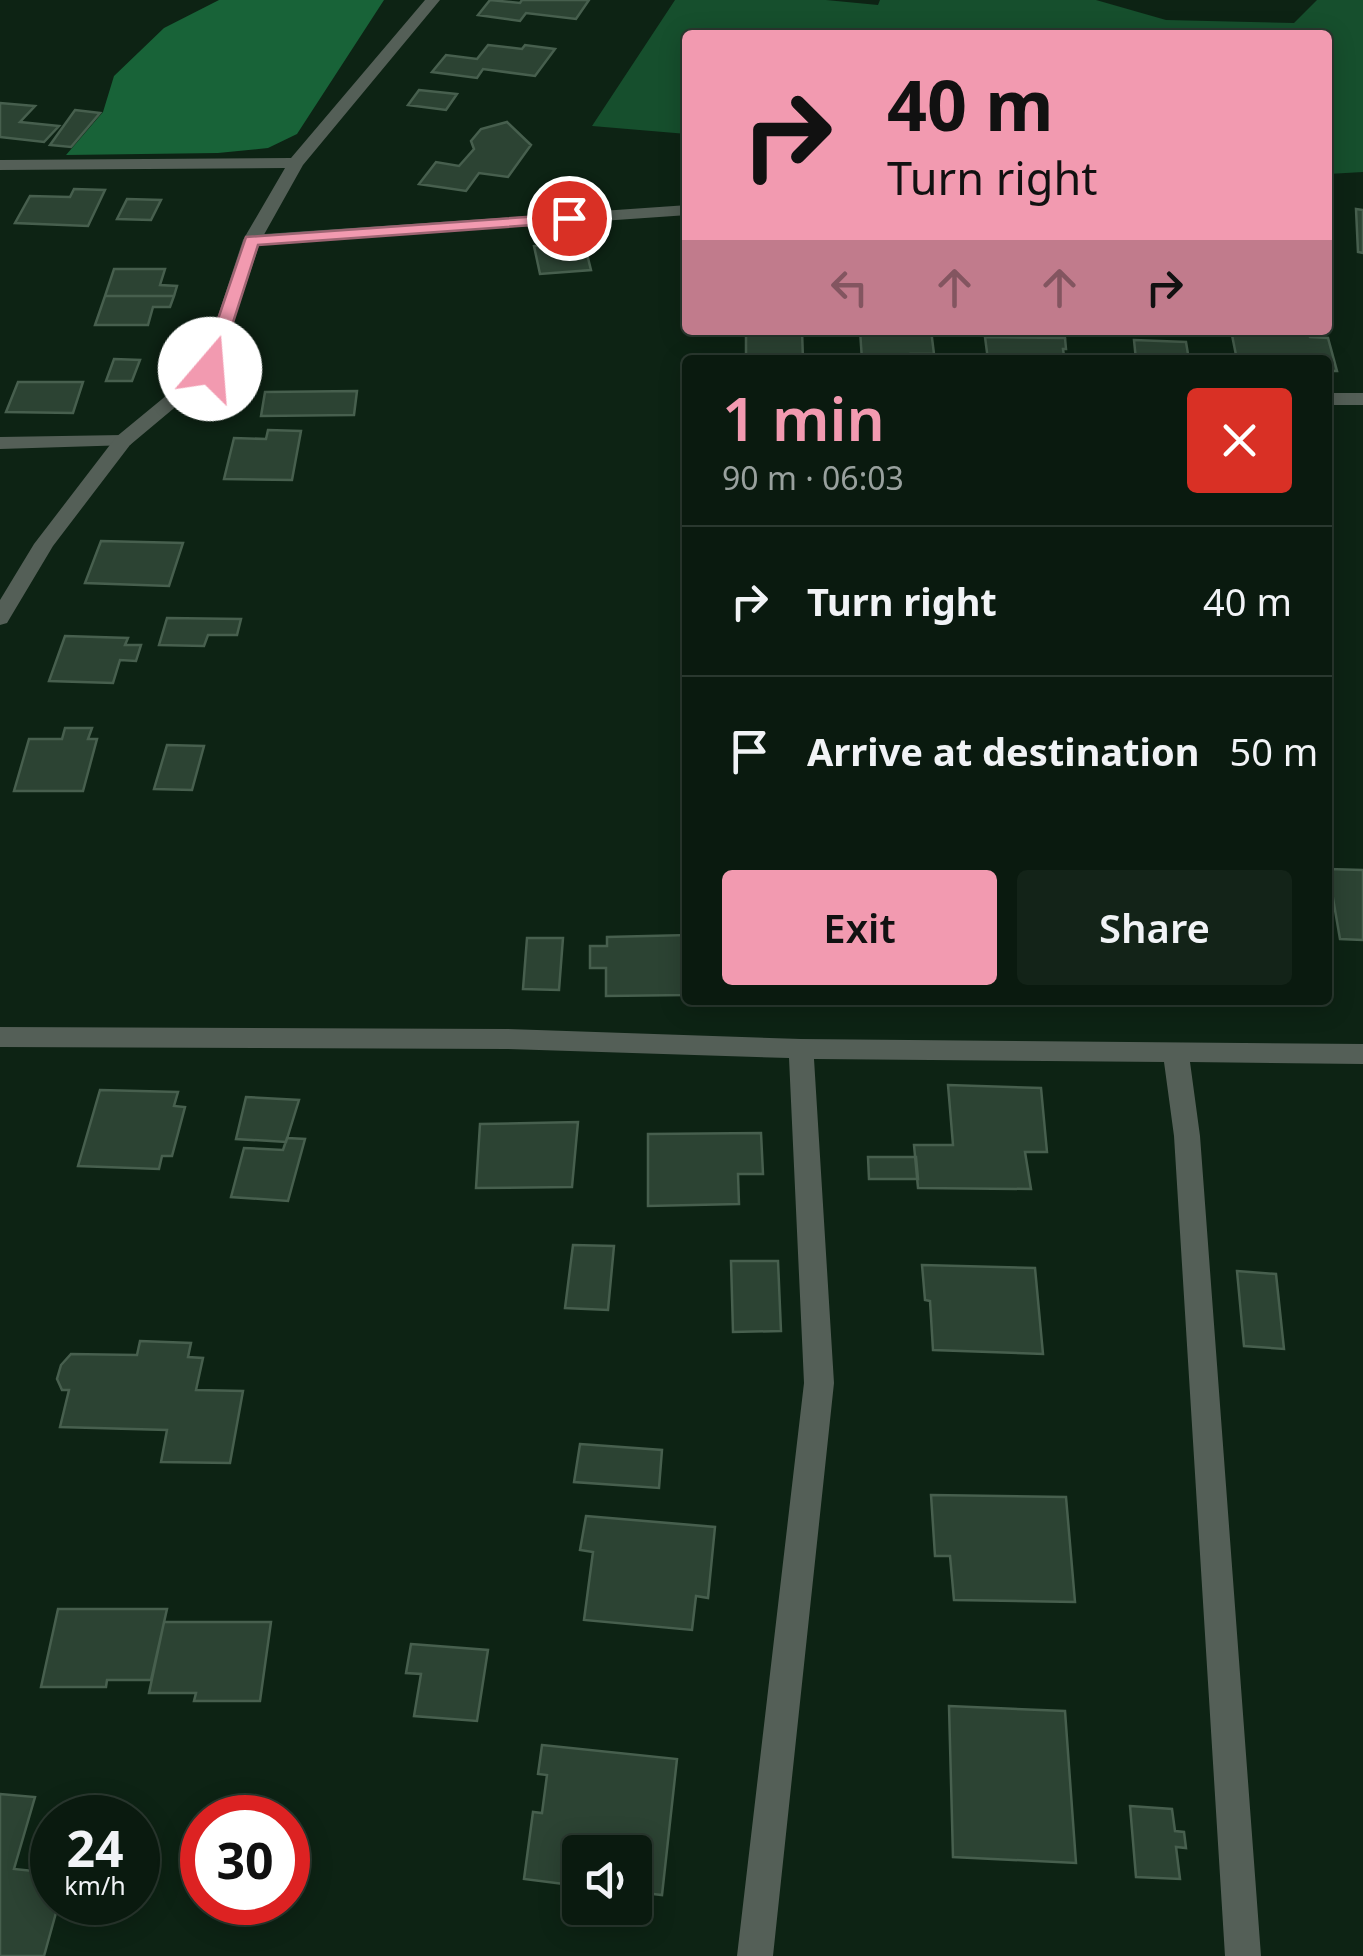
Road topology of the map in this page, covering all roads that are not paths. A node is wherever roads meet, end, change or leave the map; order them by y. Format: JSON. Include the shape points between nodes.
{"nodes":[{"id":1,"x":433,"y":0,"type":"edge"},
{"id":2,"x":296,"y":164,"type":"junction"},
{"id":3,"x":0,"y":165,"type":"edge"},
{"id":4,"x":682,"y":210,"type":"edge"},
{"id":5,"x":252,"y":240,"type":"junction"},
{"id":6,"x":1332,"y":399,"type":"edge"},
{"id":7,"x":1363,"y":400,"type":"edge"},
{"id":8,"x":122,"y":442,"type":"junction"},
{"id":9,"x":0,"y":444,"type":"edge"},
{"id":10,"x":0,"y":618,"type":"edge"},
{"id":11,"x":0,"y":1037,"type":"edge"},
{"id":12,"x":802,"y":1049,"type":"junction"},
{"id":13,"x":1176,"y":1052,"type":"junction"},
{"id":14,"x":1363,"y":1054,"type":"edge"},
{"id":15,"x":756,"y":1956,"type":"edge"},
{"id":16,"x":1243,"y":1956,"type":"edge"}],
"edges":[{"from":1,"to":2,"type":"street"},
{"from":2,"to":3,"type":"street"},
{"from":2,"to":5,"type":"street"},
{"from":4,"to":5,"type":"street"},
{"from":5,"to":8,"type":"street","via":[[210,369]]},
{"from":6,"to":7,"type":"street"},
{"from":8,"to":9,"type":"street"},
{"from":8,"to":10,"type":"street","via":[[44,544]]},
{"from":11,"to":12,"type":"street","via":[[507,1039]]},
{"from":12,"to":13,"type":"street"},
{"from":12,"to":15,"type":"street","via":[[819,1383]]},
{"from":13,"to":14,"type":"street"},
{"from":13,"to":16,"type":"street"}]}
